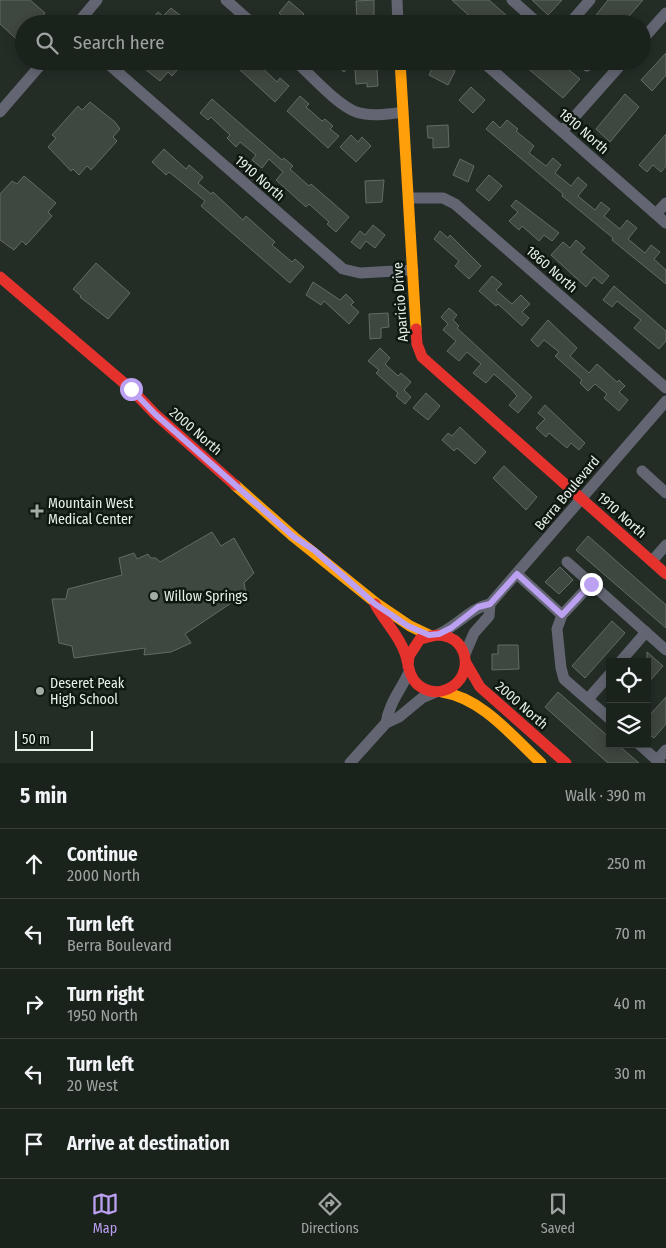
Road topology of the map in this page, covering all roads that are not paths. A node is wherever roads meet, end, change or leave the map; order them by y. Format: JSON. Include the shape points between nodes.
{"nodes":[{"id":1,"x":98,"y":0,"type":"edge"},
{"id":2,"x":226,"y":0,"type":"edge"},
{"id":3,"x":397,"y":0,"type":"edge"},
{"id":4,"x":512,"y":0,"type":"edge"},
{"id":5,"x":590,"y":0,"type":"edge"},
{"id":6,"x":666,"y":13,"type":"edge"},
{"id":7,"x":85,"y":15,"type":"edge"},
{"id":8,"x":243,"y":15,"type":"edge"},
{"id":9,"x":398,"y":15,"type":"edge"},
{"id":10,"x":528,"y":15,"type":"edge"},
{"id":11,"x":577,"y":15,"type":"edge"},
{"id":12,"x":651,"y":30,"type":"edge"},
{"id":13,"x":36,"y":70,"type":"edge"},
{"id":14,"x":114,"y":70,"type":"edge"},
{"id":15,"x":305,"y":70,"type":"edge"},
{"id":16,"x":401,"y":70,"type":"edge"},
{"id":17,"x":492,"y":70,"type":"edge"},
{"id":18,"x":616,"y":70,"type":"edge"},
{"id":19,"x":0,"y":112,"type":"edge"},
{"id":20,"x":403,"y":112,"type":"junction"},
{"id":21,"x":562,"y":131,"type":"junction"},
{"id":22,"x":408,"y":198,"type":"junction"},
{"id":23,"x":666,"y":203,"type":"edge"},
{"id":24,"x":656,"y":214,"type":"junction"},
{"id":25,"x":666,"y":223,"type":"edge"},
{"id":26,"x":413,"y":270,"type":"junction"},
{"id":27,"x":0,"y":277,"type":"edge"},
{"id":28,"x":666,"y":388,"type":"edge"},
{"id":29,"x":666,"y":402,"type":"edge"},
{"id":30,"x":642,"y":471,"type":"dead end"},
{"id":31,"x":666,"y":493,"type":"edge"},
{"id":32,"x":581,"y":498,"type":"junction"},
{"id":33,"x":666,"y":545,"type":"edge"},
{"id":34,"x":652,"y":561,"type":"junction"},
{"id":35,"x":567,"y":562,"type":"dead end"},
{"id":36,"x":517,"y":574,"type":"junction"},
{"id":37,"x":666,"y":574,"type":"edge"},
{"id":38,"x":591,"y":584,"type":"junction"},
{"id":39,"x":375,"y":604,"type":"junction"},
{"id":40,"x":490,"y":604,"type":"junction"},
{"id":41,"x":562,"y":615,"type":"junction"},
{"id":42,"x":646,"y":632,"type":"junction"},
{"id":43,"x":434,"y":634,"type":"junction"},
{"id":44,"x":666,"y":650,"type":"edge"},
{"id":45,"x":623,"y":658,"type":"edge"},
{"id":46,"x":466,"y":659,"type":"junction"},
{"id":47,"x":409,"y":669,"type":"junction"},
{"id":48,"x":606,"y":679,"type":"edge"},
{"id":49,"x":439,"y":692,"type":"junction"},
{"id":50,"x":588,"y":699,"type":"junction"},
{"id":51,"x":606,"y":715,"type":"edge"},
{"id":52,"x":386,"y":722,"type":"junction"},
{"id":53,"x":643,"y":748,"type":"edge"},
{"id":54,"x":666,"y":750,"type":"edge"},
{"id":55,"x":538,"y":762,"type":"edge"},
{"id":56,"x":659,"y":762,"type":"edge"},
{"id":57,"x":350,"y":763,"type":"edge"},
{"id":58,"x":566,"y":763,"type":"edge"}],
"edges":[{"from":1,"to":7,"type":"street"},
{"from":2,"to":8,"type":"street"},
{"from":3,"to":9,"type":"street"},
{"from":4,"to":10,"type":"street"},
{"from":5,"to":11,"type":"street"},
{"from":6,"to":12,"type":"street"},
{"from":13,"to":19,"type":"street"},
{"from":14,"to":26,"type":"street","name":"1910 North","via":[[343,269],[360,273]]},
{"from":15,"to":20,"type":"street","via":[[356,112]]},
{"from":16,"to":20,"type":"street","name":"Aparicio Drive"},
{"from":17,"to":21,"type":"street","name":"1810 North"},
{"from":18,"to":21,"type":"street"},
{"from":20,"to":22,"type":"street","name":"Aparicio Drive"},
{"from":21,"to":24,"type":"street","name":"1810 North"},
{"from":22,"to":26,"type":"street","name":"Aparicio Drive"},
{"from":22,"to":28,"type":"street","name":"1860 North","via":[[443,198],[455,204]]},
{"from":23,"to":24,"type":"street"},
{"from":24,"to":25,"type":"street","name":"1810 North"},
{"from":26,"to":32,"type":"street","name":"Aparicio Drive","via":[[417,344],[422,357]]},
{"from":27,"to":39,"type":"street","name":"2000 North","via":[[131,389],[294,537],[314,550]]},
{"from":29,"to":32,"type":"street","name":"Berra Boulevard"},
{"from":30,"to":31,"type":"street"},
{"from":32,"to":34,"type":"street","name":"1910 North"},
{"from":32,"to":36,"type":"street","name":"Berra Boulevard"},
{"from":33,"to":34,"type":"street"},
{"from":34,"to":37,"type":"street","name":"1910 North"},
{"from":35,"to":38,"type":"street"},
{"from":36,"to":40,"type":"street","name":"Berra Boulevard"},
{"from":36,"to":41,"type":"street"},
{"from":38,"to":41,"type":"street"},
{"from":38,"to":42,"type":"street"},
{"from":39,"to":43,"type":"street","name":"2000 North","via":[[408,626]]},
{"from":39,"to":47,"type":"street","name":"2000 North","via":[[404,651]]},
{"from":40,"to":43,"type":"street","name":"Berra Boulevard","via":[[478,607],[461,622]]},
{"from":40,"to":46,"type":"street","name":"Berra Boulevard","via":[[489,616],[474,633]]},
{"from":41,"to":50,"type":"street","via":[[557,629],[560,668],[564,679]]},
{"from":42,"to":44,"type":"street"},
{"from":42,"to":45,"type":"street"},
{"from":43,"to":46,"type":"street","via":[[455,640]]},
{"from":43,"to":47,"type":"street","via":[[420,639],[413,646]]},
{"from":46,"to":49,"type":"street","via":[[462,679]]},
{"from":46,"to":58,"type":"street","name":"2000 North","via":[[480,687]]},
{"from":47,"to":49,"type":"street","via":[[422,688]]},
{"from":47,"to":52,"type":"street","via":[[388,708]]},
{"from":48,"to":50,"type":"street"},
{"from":49,"to":52,"type":"street","via":[[422,698],[399,717]]},
{"from":49,"to":55,"type":"street","via":[[450,692],[467,699]]},
{"from":50,"to":51,"type":"street"},
{"from":52,"to":57,"type":"street"},
{"from":53,"to":56,"type":"street"},
{"from":54,"to":56,"type":"street"}]}
